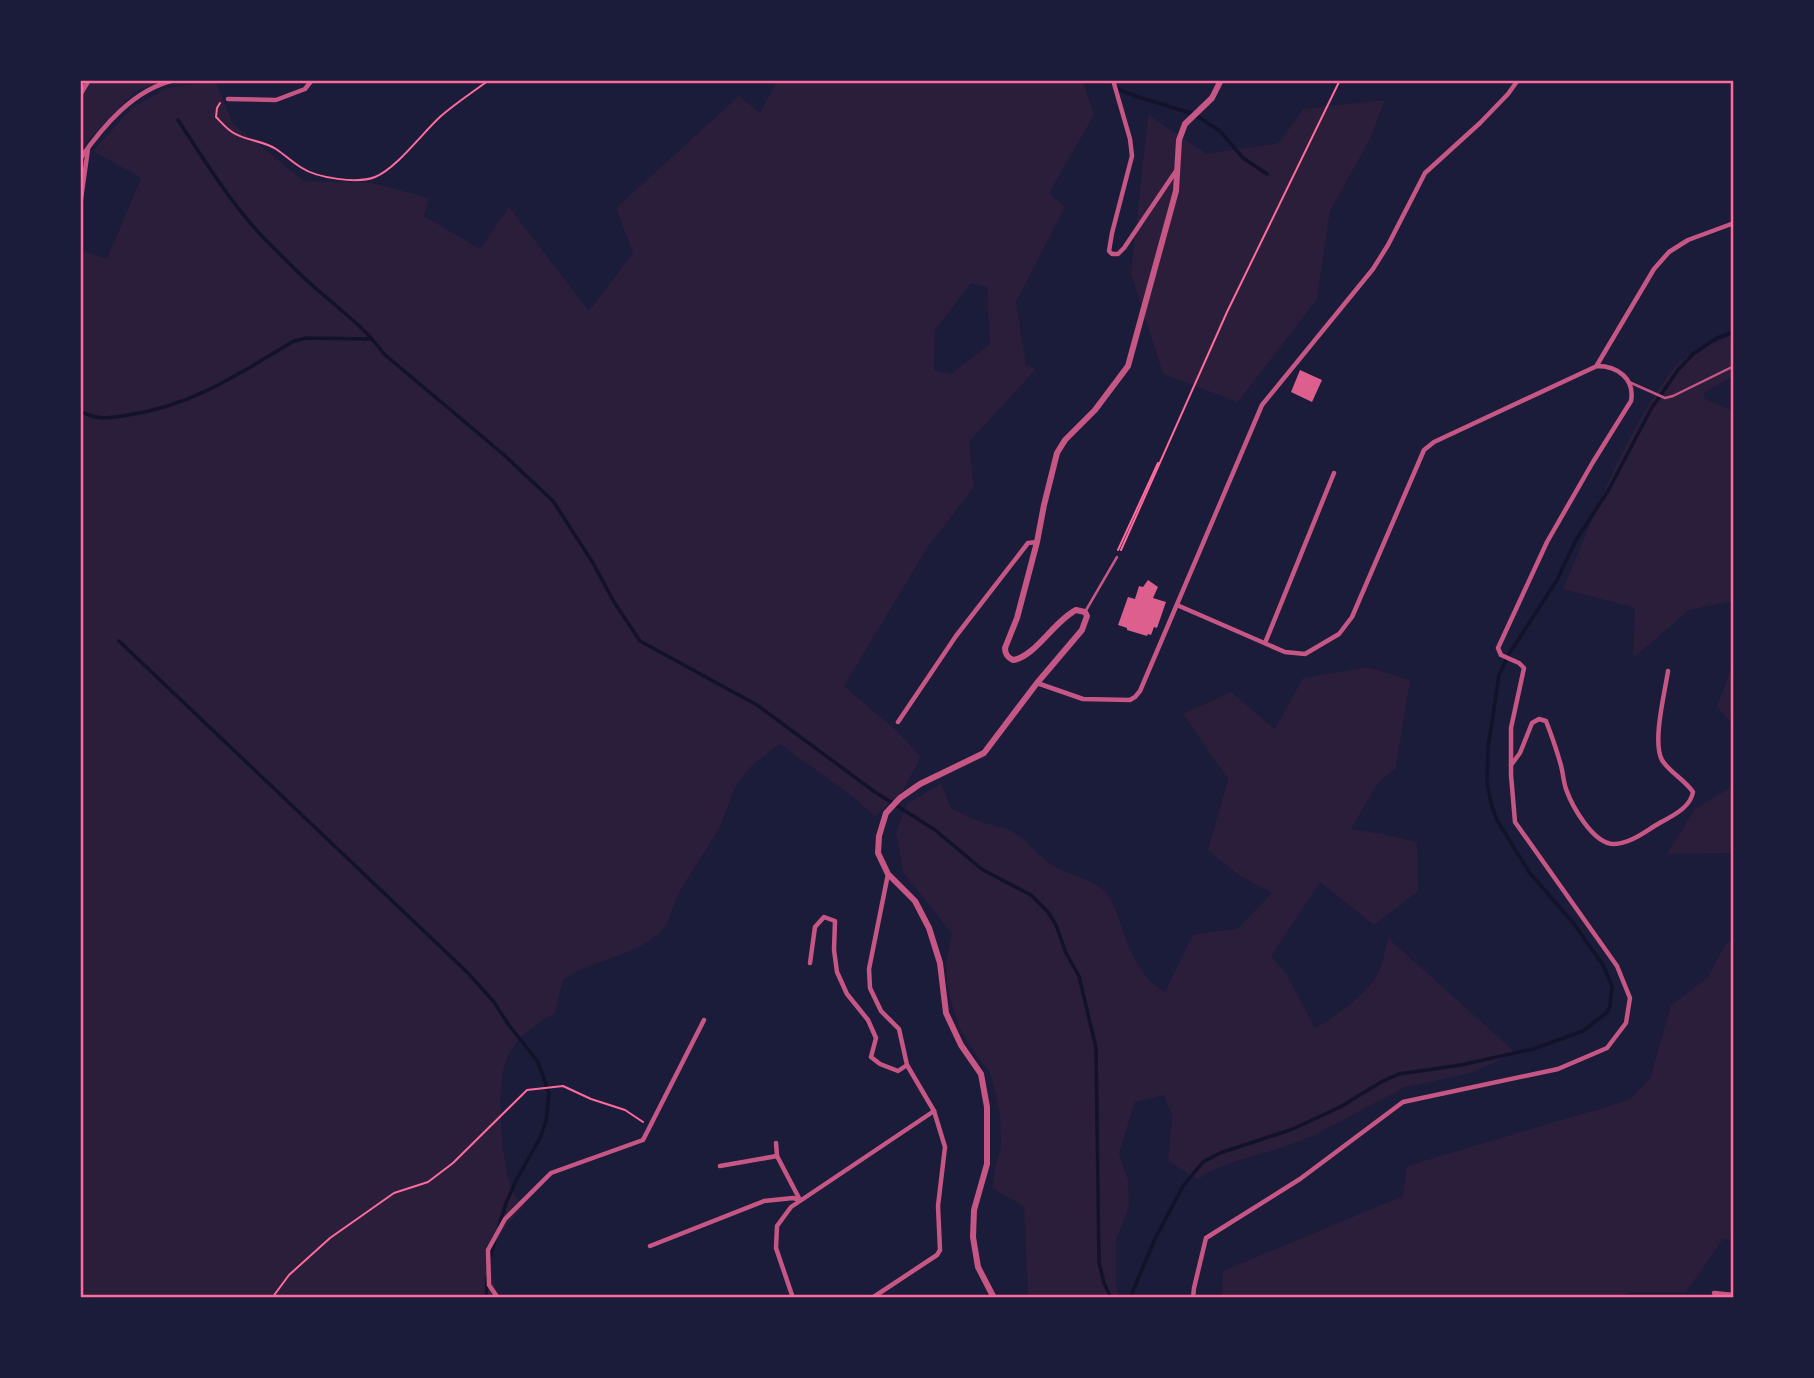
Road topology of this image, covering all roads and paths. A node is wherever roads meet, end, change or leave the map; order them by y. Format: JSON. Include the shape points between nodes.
{"nodes":[{"id":1,"x":89,"y":80,"type":"edge"},
{"id":2,"x":175,"y":80,"type":"edge"},
{"id":3,"x":262,"y":80,"type":"edge"},
{"id":4,"x":278,"y":80,"type":"edge"},
{"id":5,"x":312,"y":80,"type":"edge"},
{"id":6,"x":489,"y":80,"type":"edge"},
{"id":7,"x":1113,"y":80,"type":"edge"},
{"id":8,"x":1221,"y":80,"type":"edge"},
{"id":9,"x":1339,"y":80,"type":"edge"},
{"id":10,"x":1518,"y":80,"type":"edge"},
{"id":11,"x":80,"y":95,"type":"edge"},
{"id":12,"x":228,"y":99,"type":"joint"},
{"id":13,"x":88,"y":148,"type":"junction"},
{"id":14,"x":80,"y":159,"type":"edge"},
{"id":15,"x":1177,"y":171,"type":"junction"},
{"id":16,"x":80,"y":206,"type":"edge"},
{"id":17,"x":1734,"y":223,"type":"edge"},
{"id":18,"x":1597,"y":366,"type":"junction"},
{"id":19,"x":1734,"y":366,"type":"edge"},
{"id":20,"x":1629,"y":382,"type":"junction"},
{"id":21,"x":1334,"y":474,"type":"dead end"},
{"id":22,"x":1037,"y":542,"type":"junction"},
{"id":23,"x":1117,"y":556,"type":"joint"},
{"id":24,"x":1177,"y":605,"type":"junction"},
{"id":25,"x":1084,"y":612,"type":"junction"},
{"id":26,"x":1265,"y":643,"type":"junction"},
{"id":27,"x":1668,"y":671,"type":"dead end"},
{"id":28,"x":1037,"y":683,"type":"junction"},
{"id":29,"x":898,"y":722,"type":"dead end"},
{"id":30,"x":1511,"y":766,"type":"junction"},
{"id":31,"x":888,"y":874,"type":"junction"},
{"id":32,"x":810,"y":962,"type":"dead end"},
{"id":33,"x":704,"y":1020,"type":"dead end"},
{"id":34,"x":906,"y":1065,"type":"junction"},
{"id":35,"x":933,"y":1111,"type":"junction"},
{"id":36,"x":650,"y":1127,"type":"junction"},
{"id":37,"x":776,"y":1143,"type":"dead end"},
{"id":38,"x":777,"y":1156,"type":"junction"},
{"id":39,"x":720,"y":1166,"type":"dead end"},
{"id":40,"x":801,"y":1201,"type":"junction"},
{"id":41,"x":650,"y":1246,"type":"dead end"},
{"id":42,"x":1714,"y":1293,"type":"dead end"},
{"id":43,"x":1734,"y":1295,"type":"edge"},
{"id":44,"x":272,"y":1297,"type":"edge"},
{"id":45,"x":498,"y":1297,"type":"edge"},
{"id":46,"x":793,"y":1297,"type":"edge"},
{"id":47,"x":872,"y":1297,"type":"edge"},
{"id":48,"x":994,"y":1297,"type":"edge"},
{"id":49,"x":1194,"y":1297,"type":"edge"}],
"edges":[{"from":1,"to":11,"type":"street"},
{"from":2,"to":13,"type":"street","via":[[125,105]]},
{"from":3,"to":4,"type":"street"},
{"from":5,"to":12,"type":"street","via":[[305,89],[276,100]]},
{"from":6,"to":12,"type":"path","via":[[372,178],[318,176],[263,142],[232,132],[216,117],[219,104]]},
{"from":7,"to":15,"type":"street","via":[[1132,156],[1112,233],[1112,254],[1124,248]]},
{"from":8,"to":15,"type":"street","via":[[1212,98],[1185,124]]},
{"from":9,"to":23,"type":"path"},
{"from":10,"to":24,"type":"street","via":[[1480,123],[1425,173],[1373,269],[1262,405]]},
{"from":13,"to":14,"type":"street"},
{"from":13,"to":16,"type":"street"},
{"from":15,"to":22,"type":"street","via":[[1176,191],[1128,366],[1060,447]]},
{"from":17,"to":18,"type":"street","via":[[1669,252],[1654,269]]},
{"from":18,"to":20,"type":"street","via":[[1612,368]]},
{"from":18,"to":26,"type":"street","via":[[1424,450],[1352,617],[1339,634],[1306,654],[1284,652]]},
{"from":19,"to":20,"type":"lane","via":[[1665,398]]},
{"from":20,"to":30,"type":"street","via":[[1631,401],[1547,542],[1498,648],[1524,668],[1511,728]]},
{"from":21,"to":26,"type":"street"},
{"from":22,"to":25,"type":"street","via":[[1005,653],[1013,660],[1025,656],[1071,613]]},
{"from":22,"to":29,"type":"street","via":[[1028,543],[956,636]]},
{"from":23,"to":25,"type":"lane"},
{"from":24,"to":26,"type":"street"},
{"from":24,"to":28,"type":"street","via":[[1140,691],[1130,700],[1083,699]]},
{"from":25,"to":28,"type":"street","via":[[1082,630]]},
{"from":27,"to":30,"type":"street","via":[[1657,747],[1661,759],[1688,784],[1692,798],[1680,811],[1636,838],[1611,844],[1601,840],[1580,817],[1566,789],[1546,721],[1532,723]]},
{"from":28,"to":31,"type":"street","via":[[984,753],[920,784],[886,813],[878,853]]},
{"from":30,"to":49,"type":"street","via":[[1515,822],[1617,966],[1630,998],[1626,1024],[1607,1048],[1558,1069],[1403,1102],[1300,1179],[1206,1238]]},
{"from":31,"to":34,"type":"street","via":[[869,969],[870,988],[881,1011],[899,1029]]},
{"from":31,"to":48,"type":"street","via":[[915,901],[929,928],[940,964],[946,1013],[981,1074],[987,1107],[987,1164],[974,1210],[973,1237],[978,1267]]},
{"from":32,"to":34,"type":"street","via":[[815,927],[824,917],[835,921],[837,972],[876,1038],[871,1057],[898,1071]]},
{"from":33,"to":36,"type":"street"},
{"from":34,"to":35,"type":"street"},
{"from":35,"to":40,"type":"street"},
{"from":35,"to":47,"type":"street","via":[[945,1147],[938,1206],[940,1250]]},
{"from":36,"to":44,"type":"path","via":[[625,1110],[563,1086],[527,1090],[453,1163],[428,1182],[394,1193],[330,1238]]},
{"from":36,"to":45,"type":"street","via":[[643,1140],[551,1173],[505,1219],[488,1250],[489,1285]]},
{"from":37,"to":38,"type":"street"},
{"from":38,"to":39,"type":"street"},
{"from":38,"to":40,"type":"street"},
{"from":40,"to":41,"type":"street","via":[[764,1201]]},
{"from":40,"to":46,"type":"street","via":[[777,1226],[775,1248]]},
{"from":42,"to":43,"type":"street"}]}
